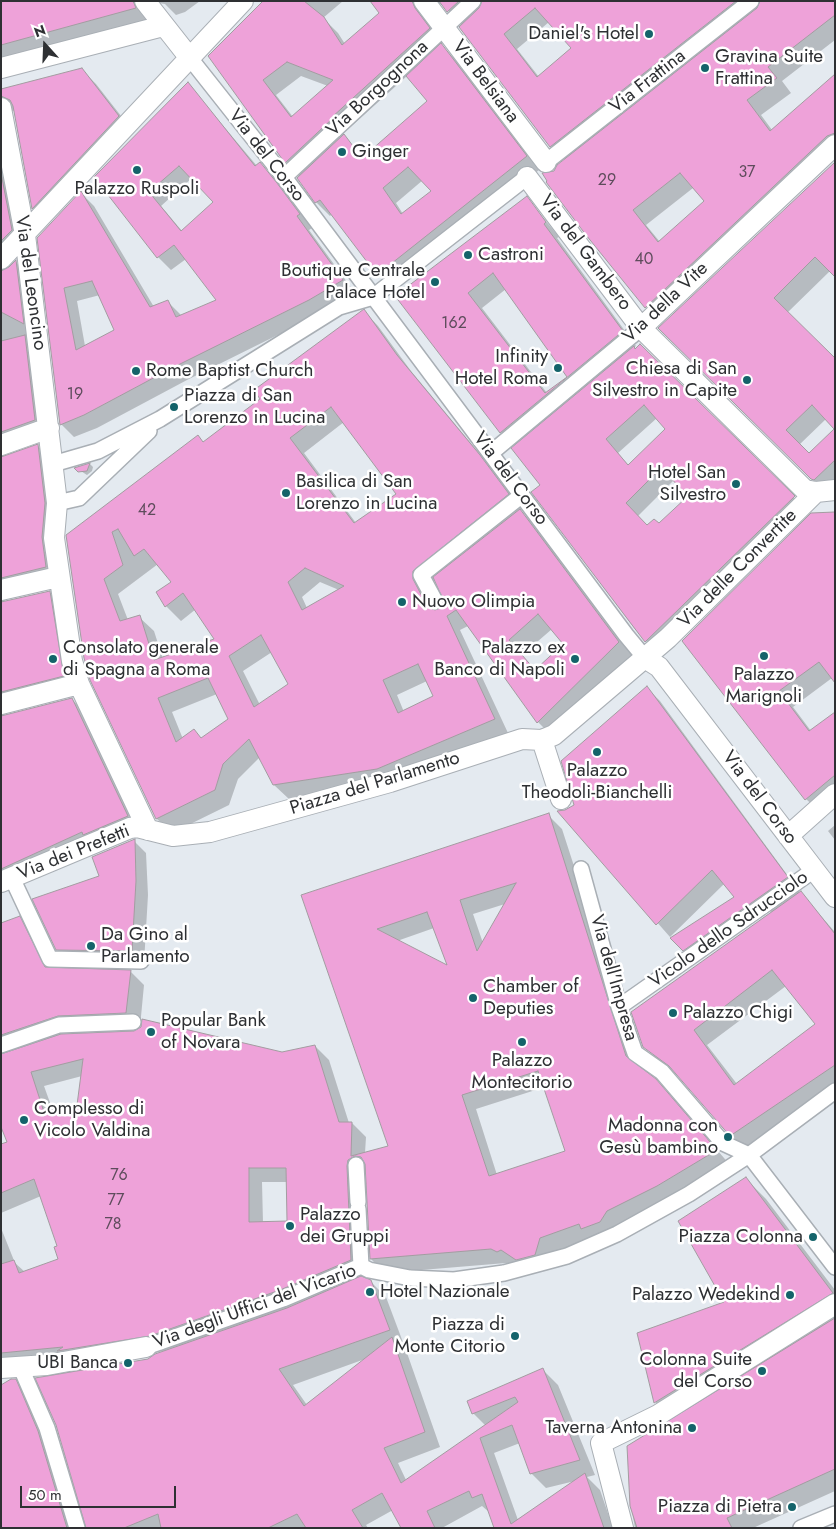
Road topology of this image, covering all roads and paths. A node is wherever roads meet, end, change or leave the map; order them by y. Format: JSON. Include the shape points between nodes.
{"nodes":[{"id":1,"x":145,"y":1,"type":"edge"},
{"id":2,"x":243,"y":1,"type":"edge"},
{"id":3,"x":424,"y":1,"type":"edge"},
{"id":4,"x":473,"y":1,"type":"edge"},
{"id":5,"x":751,"y":1,"type":"edge"},
{"id":6,"x":163,"y":26,"type":"junction"},
{"id":7,"x":444,"y":28,"type":"junction"},
{"id":8,"x":189,"y":57,"type":"junction"},
{"id":9,"x":1,"y":68,"type":"edge"},
{"id":10,"x":1,"y":108,"type":"edge"},
{"id":11,"x":835,"y":145,"type":"edge"},
{"id":12,"x":546,"y":162,"type":"joint"},
{"id":13,"x":7,"y":175,"type":"edge"},
{"id":14,"x":284,"y":176,"type":"junction"},
{"id":15,"x":527,"y":177,"type":"joint"},
{"id":16,"x":25,"y":234,"type":"junction"},
{"id":17,"x":1,"y":259,"type":"edge"},
{"id":18,"x":373,"y":297,"type":"junction"},
{"id":19,"x":642,"y":328,"type":"junction"},
{"id":20,"x":160,"y":419,"type":"junction"},
{"id":21,"x":49,"y":428,"type":"junction"},
{"id":22,"x":1,"y":445,"type":"edge"},
{"id":23,"x":491,"y":453,"type":"junction"},
{"id":24,"x":53,"y":464,"type":"junction"},
{"id":25,"x":826,"y":491,"type":"edge"},
{"id":26,"x":522,"y":495,"type":"junction"},
{"id":27,"x":58,"y":503,"type":"junction"},
{"id":28,"x":58,"y":577,"type":"junction"},
{"id":29,"x":1,"y":590,"type":"edge"},
{"id":30,"x":435,"y":601,"type":"dead end"},
{"id":31,"x":646,"y":658,"type":"junction"},
{"id":32,"x":79,"y":684,"type":"junction"},
{"id":33,"x":1,"y":704,"type":"edge"},
{"id":34,"x":542,"y":740,"type":"junction"},
{"id":35,"x":835,"y":794,"type":"edge"},
{"id":36,"x":561,"y":799,"type":"dead end"},
{"id":37,"x":148,"y":830,"type":"junction"},
{"id":38,"x":788,"y":836,"type":"junction"},
{"id":39,"x":581,"y":869,"type":"dead end"},
{"id":40,"x":814,"y":870,"type":"junction"},
{"id":41,"x":6,"y":880,"type":"edge"},
{"id":42,"x":835,"y":897,"type":"edge"},
{"id":43,"x":141,"y":961,"type":"dead end"},
{"id":44,"x":619,"y":1007,"type":"junction"},
{"id":45,"x":133,"y":1022,"type":"dead end"},
{"id":46,"x":1,"y":1045,"type":"edge"},
{"id":47,"x":835,"y":1091,"type":"edge"},
{"id":48,"x":749,"y":1155,"type":"junction"},
{"id":49,"x":356,"y":1165,"type":"dead end"},
{"id":50,"x":835,"y":1267,"type":"edge"},
{"id":51,"x":365,"y":1268,"type":"junction"},
{"id":52,"x":835,"y":1304,"type":"edge"},
{"id":53,"x":146,"y":1346,"type":"joint"},
{"id":54,"x":1,"y":1368,"type":"edge"},
{"id":55,"x":21,"y":1368,"type":"junction"},
{"id":56,"x":835,"y":1514,"type":"edge"},
{"id":57,"x":77,"y":1528,"type":"edge"},
{"id":58,"x":623,"y":1528,"type":"edge"},
{"id":59,"x":802,"y":1528,"type":"edge"}],
"edges":[{"from":1,"to":6,"type":"street"},
{"from":2,"to":8,"type":"street"},
{"from":3,"to":7,"type":"street","name":"Via Belsiana"},
{"from":4,"to":7,"type":"street","name":"Via Borgognona"},
{"from":5,"to":12,"type":"street","name":"Via Frattina"},
{"from":6,"to":8,"type":"street"},
{"from":6,"to":9,"type":"street"},
{"from":7,"to":12,"type":"street","name":"Via Belsiana"},
{"from":7,"to":14,"type":"street","name":"Via Borgognona"},
{"from":8,"to":14,"type":"street","name":"Via del Corso"},
{"from":8,"to":16,"type":"street"},
{"from":10,"to":13,"type":"street","name":"Via del Leoncino"},
{"from":11,"to":19,"type":"street","name":"Via della Vite"},
{"from":13,"to":16,"type":"street","name":"Via del Leoncino"},
{"from":14,"to":18,"type":"street","name":"Via del Corso"},
{"from":15,"to":18,"type":"street"},
{"from":15,"to":19,"type":"street","name":"Via del Gambero"},
{"from":16,"to":17,"type":"street"},
{"from":16,"to":21,"type":"street","name":"Via del Leoncino"},
{"from":18,"to":20,"type":"street","via":[[338,307]]},
{"from":18,"to":23,"type":"street","name":"Via del Corso"},
{"from":19,"to":23,"type":"street","name":"Via della Vite"},
{"from":19,"to":25,"type":"street","name":"Via del Gambero","via":[[805,490]]},
{"from":20,"to":24,"type":"street","via":[[98,450]]},
{"from":20,"to":27,"type":"street","via":[[79,498]]},
{"from":21,"to":22,"type":"street"},
{"from":21,"to":24,"type":"street","name":"Via del Leoncino"},
{"from":23,"to":26,"type":"street","name":"Via del Corso"},
{"from":24,"to":27,"type":"street","name":"Via del Leoncino"},
{"from":25,"to":31,"type":"street","name":"Via delle Convertite"},
{"from":26,"to":30,"type":"street","via":[[421,576]]},
{"from":26,"to":31,"type":"street","name":"Via del Corso"},
{"from":27,"to":28,"type":"street","name":"Via del Leoncino","via":[[54,538]]},
{"from":28,"to":29,"type":"street"},
{"from":28,"to":32,"type":"street","name":"Via del Leoncino"},
{"from":31,"to":34,"type":"street","name":"Via delle Convertite","via":[[554,735]]},
{"from":31,"to":38,"type":"street","name":"Via del Corso","via":[[659,667]]},
{"from":32,"to":33,"type":"street"},
{"from":32,"to":37,"type":"street","name":"Via del Leoncino"},
{"from":34,"to":36,"type":"street"},
{"from":34,"to":37,"type":"street","name":"Piazza del Parlamento","via":[[522,739],[390,782],[210,832],[174,836]]},
{"from":35,"to":38,"type":"street"},
{"from":37,"to":41,"type":"street","name":"Via dei Prefetti","via":[[130,828]]},
{"from":38,"to":40,"type":"street","name":"Via del Corso"},
{"from":39,"to":44,"type":"street","name":"Via dell'Impresa"},
{"from":40,"to":42,"type":"street","name":"Via del Corso"},
{"from":40,"to":44,"type":"street","name":"Vicolo dello Sdrucciolo"},
{"from":41,"to":43,"type":"street","via":[[50,959]]},
{"from":44,"to":48,"type":"street","name":"Via dell'Impresa","via":[[635,1053],[662,1072],[723,1143]]},
{"from":45,"to":46,"type":"street","via":[[59,1025]]},
{"from":47,"to":48,"type":"street"},
{"from":48,"to":50,"type":"street"},
{"from":48,"to":51,"type":"street","via":[[657,1213],[600,1243],[553,1262],[454,1280],[424,1280]]},
{"from":49,"to":51,"type":"street"},
{"from":51,"to":53,"type":"street","name":"Via degli Uffici del Vicario","via":[[283,1300]]},
{"from":52,"to":58,"type":"street","via":[[658,1415],[600,1444]]},
{"from":53,"to":55,"type":"street","name":"Via degli Uffici del Vicario"},
{"from":54,"to":55,"type":"street","name":"Via degli Uffici del Vicario"},
{"from":55,"to":57,"type":"street","via":[[47,1428]]},
{"from":56,"to":59,"type":"street"}]}
